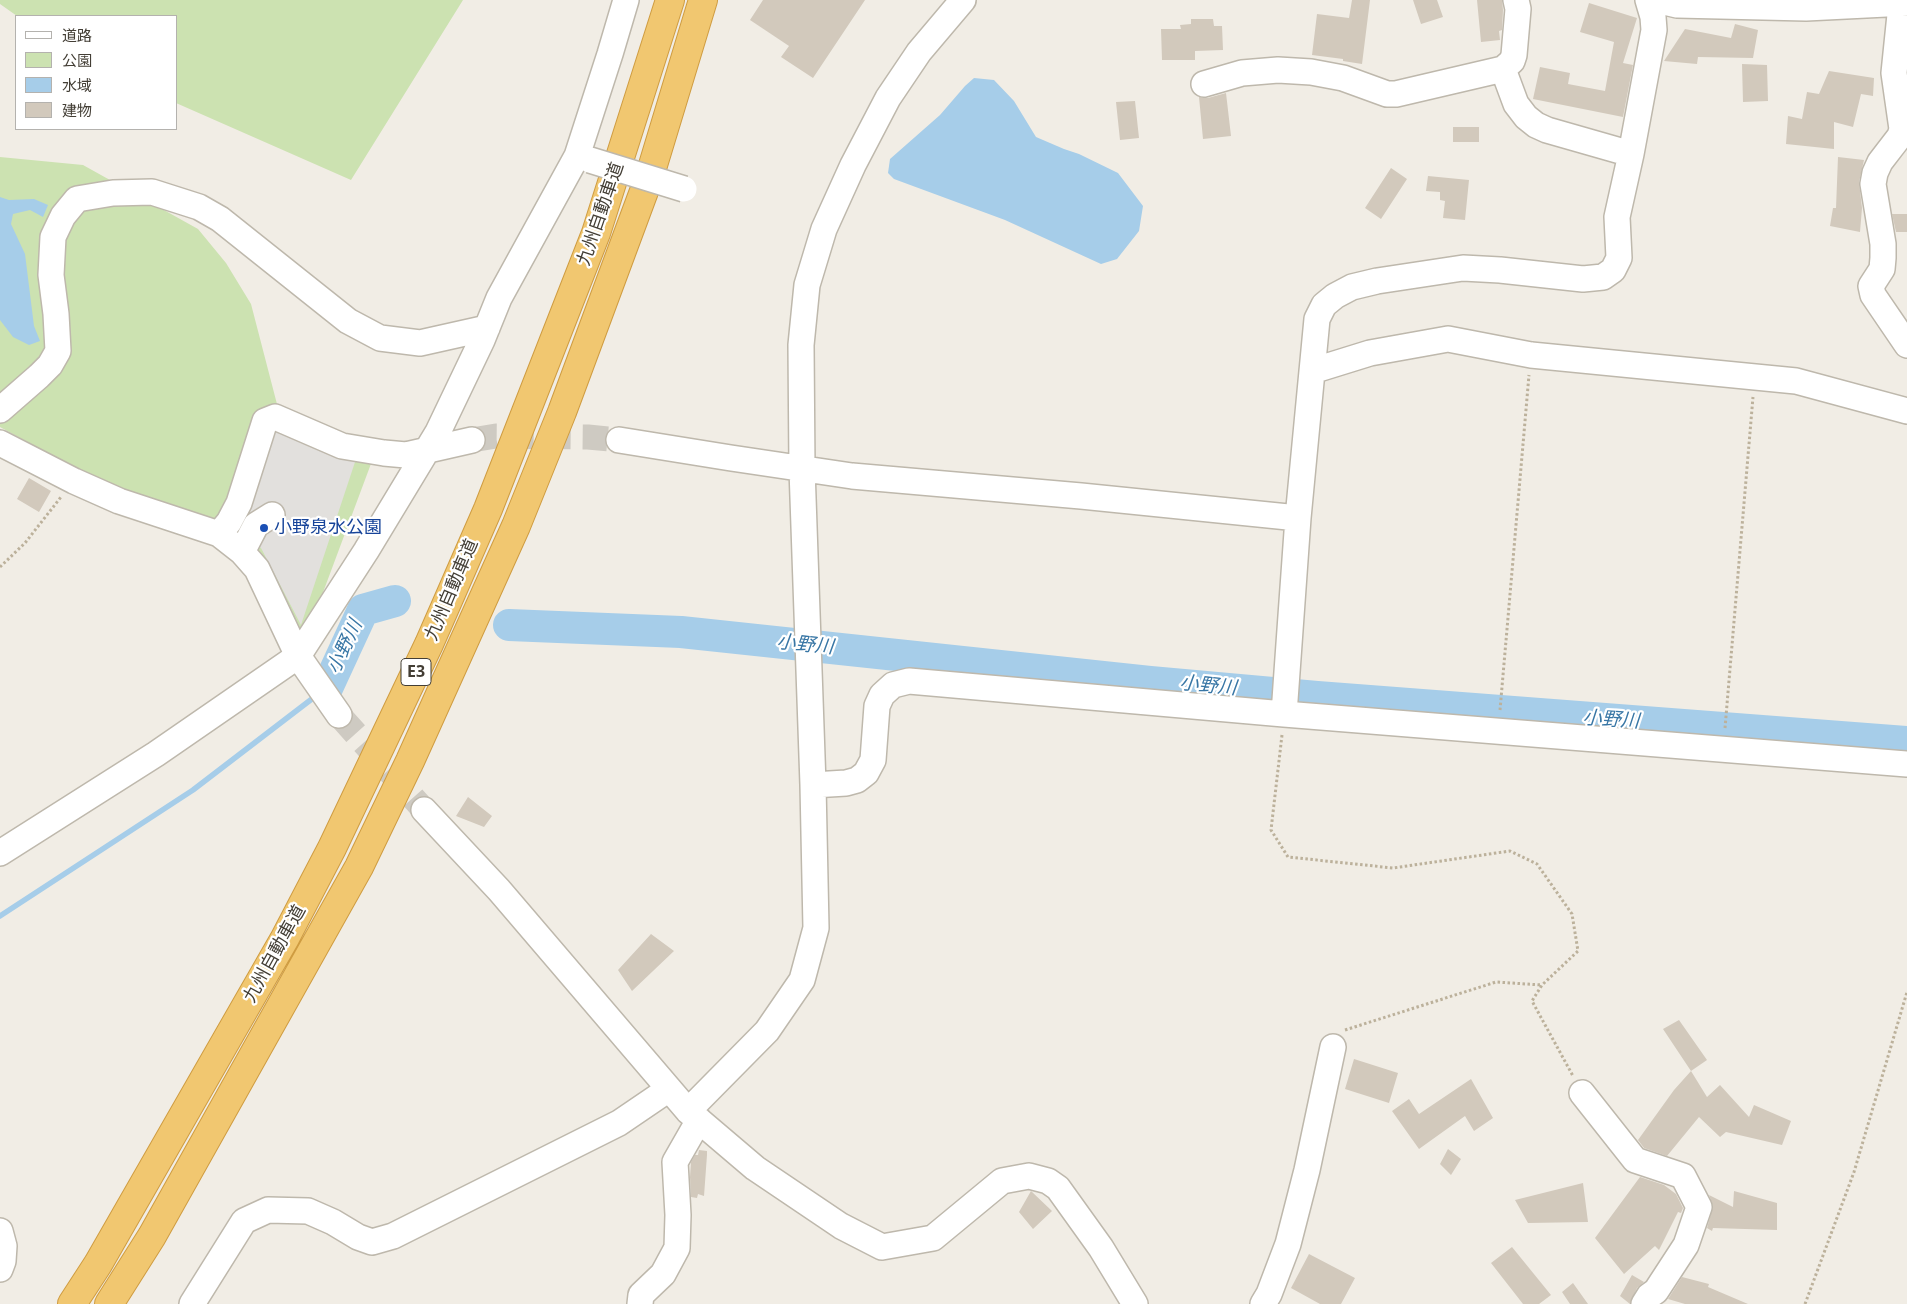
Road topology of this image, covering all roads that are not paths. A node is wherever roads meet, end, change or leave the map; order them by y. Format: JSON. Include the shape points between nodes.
{"nodes":[{"id":1,"x":626,"y":0,"type":"edge"},
{"id":2,"x":670,"y":0,"type":"edge"},
{"id":3,"x":703,"y":0,"type":"edge"},
{"id":4,"x":963,"y":0,"type":"edge"},
{"id":5,"x":1516,"y":0,"type":"edge"},
{"id":6,"x":1648,"y":0,"type":"edge"},
{"id":7,"x":1656,"y":0,"type":"edge"},
{"id":8,"x":1904,"y":4,"type":"edge"},
{"id":9,"x":1503,"y":68,"type":"junction"},
{"id":10,"x":1204,"y":84,"type":"dead end"},
{"id":11,"x":1632,"y":154,"type":"junction"},
{"id":12,"x":584,"y":158,"type":"junction"},
{"id":13,"x":684,"y":189,"type":"dead end"},
{"id":14,"x":487,"y":328,"type":"junction"},
{"id":15,"x":1907,"y":345,"type":"edge"},
{"id":16,"x":1312,"y":371,"type":"junction"},
{"id":17,"x":0,"y":410,"type":"edge"},
{"id":18,"x":1907,"y":411,"type":"edge"},
{"id":19,"x":472,"y":440,"type":"tunnel mouth"},
{"id":20,"x":618,"y":440,"type":"tunnel mouth"},
{"id":21,"x":0,"y":443,"type":"edge"},
{"id":22,"x":427,"y":450,"type":"junction"},
{"id":23,"x":802,"y":468,"type":"junction"},
{"id":24,"x":272,"y":515,"type":"dead end"},
{"id":25,"x":1298,"y":518,"type":"junction"},
{"id":26,"x":219,"y":534,"type":"junction"},
{"id":27,"x":242,"y":552,"type":"junction"},
{"id":28,"x":303,"y":664,"type":"junction"},
{"id":29,"x":1284,"y":709,"type":"junction"},
{"id":30,"x":339,"y":715,"type":"tunnel mouth"},
{"id":31,"x":1907,"y":764,"type":"edge"},
{"id":32,"x":813,"y":785,"type":"junction"},
{"id":33,"x":424,"y":810,"type":"tunnel mouth"},
{"id":34,"x":0,"y":853,"type":"edge"},
{"id":35,"x":1333,"y":1047,"type":"road end"},
{"id":36,"x":669,"y":1089,"type":"junction"},
{"id":37,"x":1582,"y":1093,"type":"road end"},
{"id":38,"x":694,"y":1115,"type":"junction"},
{"id":39,"x":0,"y":1231,"type":"edge"},
{"id":40,"x":0,"y":1269,"type":"edge"},
{"id":41,"x":72,"y":1304,"type":"edge"},
{"id":42,"x":109,"y":1304,"type":"edge"},
{"id":43,"x":192,"y":1304,"type":"edge"},
{"id":44,"x":640,"y":1304,"type":"edge"},
{"id":45,"x":1135,"y":1304,"type":"edge"},
{"id":46,"x":1263,"y":1304,"type":"edge"},
{"id":47,"x":1644,"y":1304,"type":"edge"}],
"edges":[{"from":1,"to":12,"type":"street"},
{"from":2,"to":41,"type":"highway","name":"九州自動車道","number":"E3","via":[[596,233],[488,509],[429,644],[332,848],[285,938]]},
{"from":3,"to":42,"type":"highway","name":"九州自動車道","number":"E3","via":[[650,175],[562,412],[516,526],[410,761],[354,875],[152,1236]]},
{"from":4,"to":23,"type":"street","via":[[918,52],[888,98],[824,228],[807,285],[800,345]]},
{"from":5,"to":9,"type":"street","via":[[1514,55],[1512,62]]},
{"from":6,"to":11,"type":"street","via":[[1654,30]]},
{"from":7,"to":8,"type":"street","via":[[1676,5],[1806,8]]},
{"from":8,"to":15,"type":"street","via":[[1894,73],[1902,129],[1875,173],[1873,184],[1884,244],[1882,269],[1871,286],[1873,295]]},
{"from":9,"to":10,"type":"street","via":[[1396,94],[1387,94],[1343,78],[1278,70],[1242,73]]},
{"from":9,"to":11,"type":"street","via":[[1516,104],[1536,125]]},
{"from":11,"to":16,"type":"street","via":[[1618,217],[1619,258],[1613,270],[1603,277],[1583,279],[1463,268],[1352,287],[1324,305],[1317,319]]},
{"from":12,"to":13,"type":"street","bridge":true},
{"from":12,"to":14,"type":"street","via":[[522,253]]},
{"from":14,"to":17,"type":"street","via":[[420,343],[380,338],[348,321],[220,219],[199,206],[152,192],[76,199],[53,237],[51,275],[58,351],[50,365]]},
{"from":14,"to":22,"type":"street"},
{"from":16,"to":18,"type":"street","via":[[1370,353],[1448,339],[1531,355],[1796,381]]},
{"from":16,"to":25,"type":"street"},
{"from":19,"to":22,"type":"street"},
{"from":20,"to":23,"type":"street"},
{"from":21,"to":26,"type":"street","via":[[119,501]]},
{"from":22,"to":26,"type":"street","via":[[406,455],[342,446],[275,417],[265,421],[239,503]]},
{"from":22,"to":28,"type":"street"},
{"from":23,"to":25,"type":"street","via":[[852,476]]},
{"from":23,"to":32,"type":"street"},
{"from":24,"to":27,"type":"street","via":[[256,525]]},
{"from":25,"to":29,"type":"street"},
{"from":26,"to":27,"type":"street"},
{"from":27,"to":28,"type":"street","via":[[257,569]]},
{"from":28,"to":30,"type":"street"},
{"from":28,"to":34,"type":"street"},
{"from":29,"to":31,"type":"street"},
{"from":29,"to":32,"type":"street","via":[[909,680],[893,685],[882,695],[877,706],[873,760],[866,773],[858,780],[846,783]]},
{"from":32,"to":38,"type":"street","via":[[816,928],[802,980],[767,1031]]},
{"from":33,"to":36,"type":"street","via":[[499,890]]},
{"from":35,"to":46,"type":"street","via":[[1288,1244]]},
{"from":36,"to":38,"type":"street"},
{"from":36,"to":43,"type":"street","via":[[619,1123],[393,1236],[372,1242],[308,1211],[268,1210],[244,1221]]},
{"from":37,"to":47,"type":"street","via":[[1635,1160],[1683,1176],[1699,1207],[1686,1245]]},
{"from":38,"to":44,"type":"street","via":[[675,1162],[678,1248],[663,1274],[641,1295]]},
{"from":38,"to":45,"type":"street","via":[[755,1168],[840,1226],[882,1247],[933,1238],[1002,1181],[1029,1176],[1048,1181],[1058,1188],[1101,1248]]},
{"from":39,"to":40,"type":"street","via":[[4,1246]]}]}
